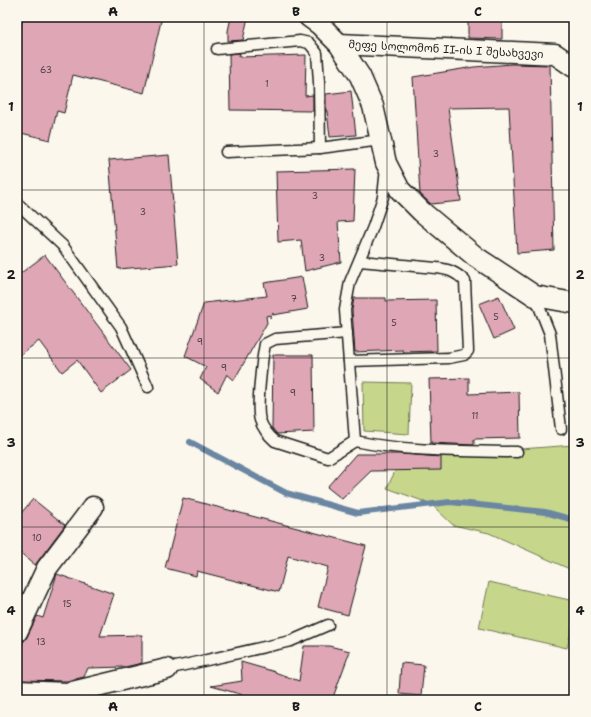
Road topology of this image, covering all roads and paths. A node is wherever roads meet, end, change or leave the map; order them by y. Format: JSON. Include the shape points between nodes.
{"nodes":[{"id":1,"x":309,"y":17,"type":"edge"},
{"id":2,"x":339,"y":44,"type":"junction"},
{"id":3,"x":217,"y":49,"type":"dead end"},
{"id":4,"x":574,"y":67,"type":"edge"},
{"id":5,"x":381,"y":140,"type":"junction"},
{"id":6,"x":320,"y":148,"type":"junction"},
{"id":7,"x":226,"y":152,"type":"dead end"},
{"id":8,"x":386,"y":163,"type":"junction"},
{"id":9,"x":17,"y":203,"type":"edge"},
{"id":10,"x":360,"y":261,"type":"junction"},
{"id":11,"x":535,"y":296,"type":"junction"},
{"id":12,"x":574,"y":303,"type":"edge"},
{"id":13,"x":347,"y":333,"type":"junction"},
{"id":14,"x":349,"y":361,"type":"junction"},
{"id":15,"x":148,"y":387,"type":"dead end"},
{"id":16,"x":561,"y":429,"type":"dead end"},
{"id":17,"x":355,"y":441,"type":"junction"},
{"id":18,"x":517,"y":452,"type":"dead end"},
{"id":19,"x":93,"y":507,"type":"dead end"},
{"id":20,"x":328,"y":625,"type":"dead end"},
{"id":21,"x":17,"y":632,"type":"edge"},
{"id":22,"x":167,"y":669,"type":"joint"},
{"id":23,"x":17,"y":691,"type":"edge"}],
"edges":[{"from":1,"to":2,"type":"street"},
{"from":2,"to":4,"type":"street","name":"მეფე სოლომონ II-ის I შესახვევი","via":[[555,54]]},
{"from":2,"to":5,"type":"street","via":[[360,76],[373,106]]},
{"from":3,"to":6,"type":"lane","via":[[300,41],[309,43],[317,53]]},
{"from":5,"to":6,"type":"lane"},
{"from":5,"to":8,"type":"street"},
{"from":6,"to":7,"type":"lane"},
{"from":8,"to":10,"type":"lane","via":[[383,197]]},
{"from":8,"to":11,"type":"street","via":[[400,190],[422,212],[476,257]]},
{"from":9,"to":15,"type":"lane","via":[[63,246],[121,327]]},
{"from":10,"to":13,"type":"lane","via":[[350,282],[347,296]]},
{"from":10,"to":14,"type":"lane","via":[[448,269],[457,273],[465,281],[468,350],[464,355],[449,358]]},
{"from":11,"to":12,"type":"street"},
{"from":11,"to":16,"type":"lane","via":[[550,334]]},
{"from":13,"to":14,"type":"lane"},
{"from":13,"to":17,"type":"lane","via":[[275,339],[265,344],[260,419],[267,435],[275,441],[328,458]]},
{"from":14,"to":17,"type":"lane"},
{"from":17,"to":18,"type":"lane","via":[[433,450]]},
{"from":19,"to":21,"type":"street","via":[[47,568]]},
{"from":20,"to":22,"type":"lane","via":[[291,641]]},
{"from":22,"to":23,"type":"street","via":[[68,693]]}]}
